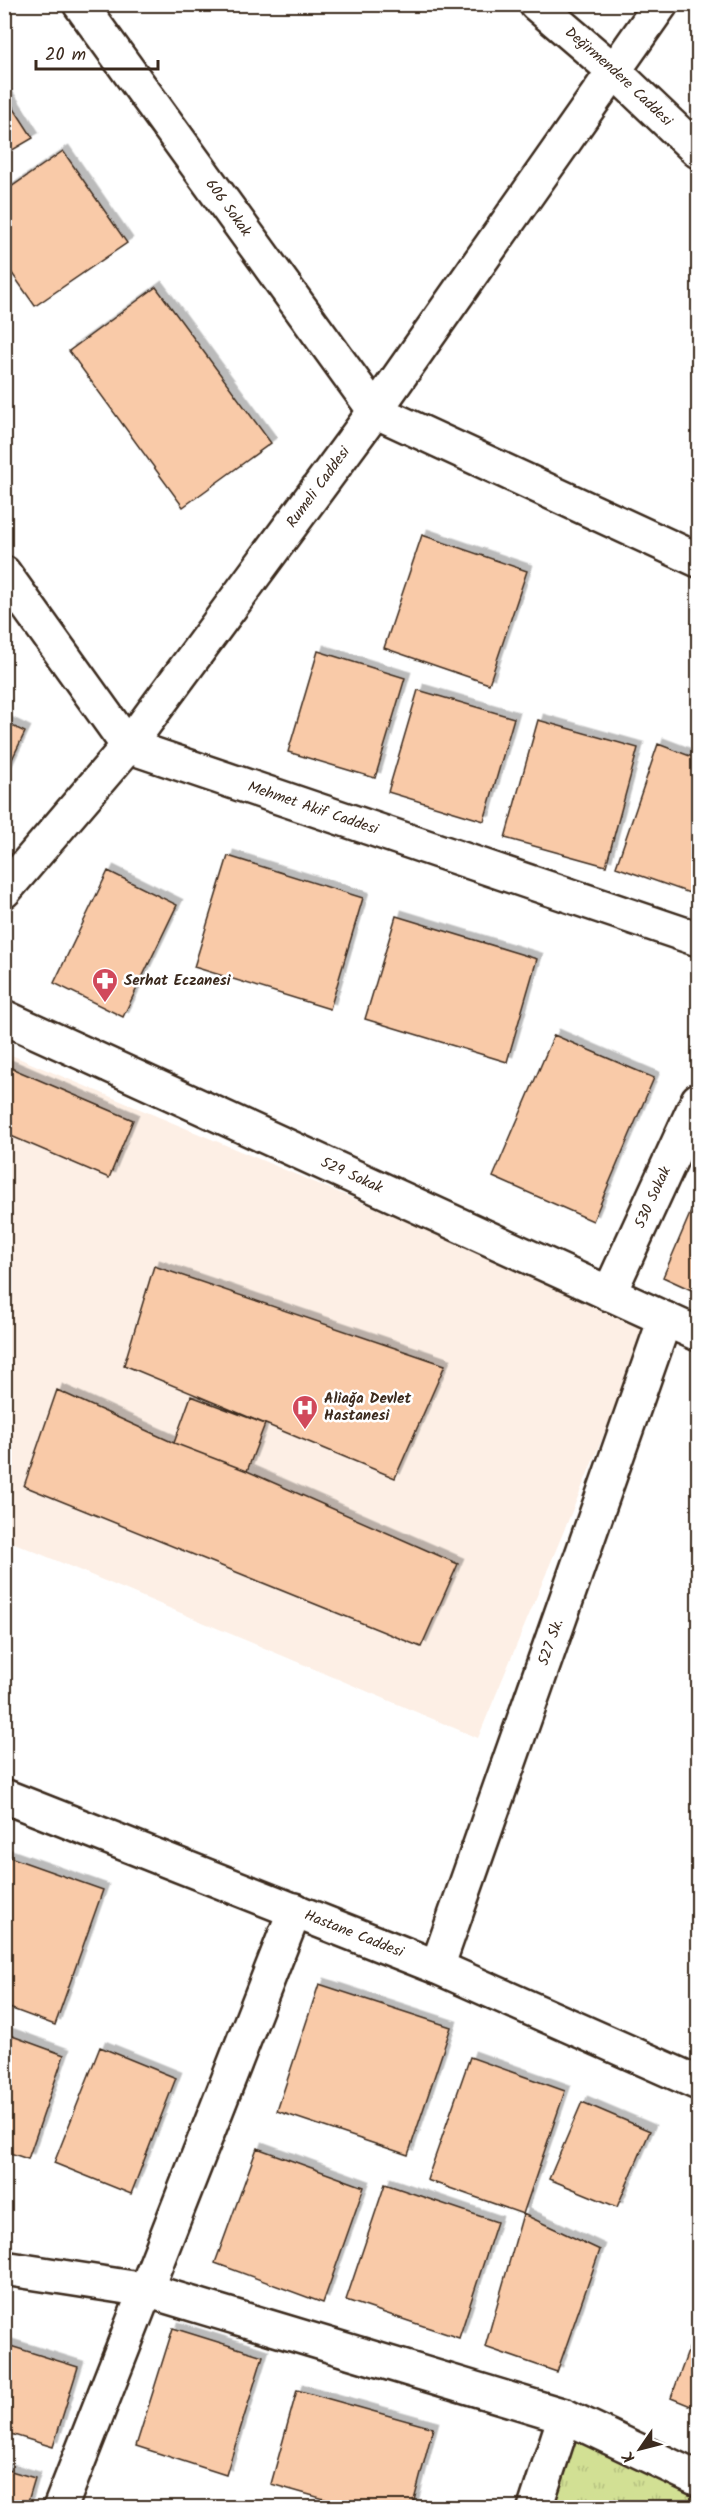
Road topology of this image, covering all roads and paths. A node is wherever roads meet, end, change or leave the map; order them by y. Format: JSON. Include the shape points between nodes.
{"nodes":[{"id":1,"x":80,"y":4,"type":"edge"},
{"id":2,"x":536,"y":4,"type":"edge"},
{"id":3,"x":661,"y":4,"type":"edge"},
{"id":4,"x":613,"y":70,"type":"junction"},
{"id":5,"x":699,"y":151,"type":"edge"},
{"id":6,"x":375,"y":411,"type":"junction"},
{"id":7,"x":699,"y":560,"type":"edge"},
{"id":8,"x":4,"y":573,"type":"edge"},
{"id":9,"x":128,"y":746,"type":"junction"},
{"id":10,"x":4,"y":891,"type":"edge"},
{"id":11,"x":699,"y":939,"type":"edge"},
{"id":12,"x":4,"y":1017,"type":"edge"},
{"id":13,"x":699,"y":1100,"type":"edge"},
{"id":14,"x":609,"y":1294,"type":"junction"},
{"id":15,"x":665,"y":1319,"type":"junction"},
{"id":16,"x":699,"y":1334,"type":"edge"},
{"id":17,"x":4,"y":1796,"type":"edge"},
{"id":18,"x":295,"y":1911,"type":"junction"},
{"id":19,"x":437,"y":1967,"type":"junction"},
{"id":20,"x":699,"y":2084,"type":"edge"},
{"id":21,"x":4,"y":2268,"type":"edge"},
{"id":22,"x":146,"y":2290,"type":"junction"},
{"id":23,"x":565,"y":2416,"type":"junction"},
{"id":24,"x":699,"y":2479,"type":"edge"},
{"id":25,"x":60,"y":2508,"type":"edge"},
{"id":26,"x":535,"y":2508,"type":"edge"}],
"edges":[{"from":1,"to":6,"type":"street","name":"606 Sokak"},
{"from":2,"to":4,"type":"street","name":"Değirmendere Caddesi"},
{"from":3,"to":4,"type":"street","name":"Rumeli Caddesi"},
{"from":4,"to":5,"type":"street","name":"Değirmendere Caddesi"},
{"from":4,"to":6,"type":"street","name":"Rumeli Caddesi"},
{"from":6,"to":7,"type":"street"},
{"from":6,"to":9,"type":"street","name":"Rumeli Caddesi"},
{"from":8,"to":9,"type":"street"},
{"from":9,"to":10,"type":"street","name":"Rumeli Caddesi"},
{"from":9,"to":11,"type":"street","name":"Mehmet Akif Caddesi"},
{"from":12,"to":14,"type":"street","name":"529 Sokak"},
{"from":13,"to":14,"type":"street","name":"530 Sokak"},
{"from":14,"to":15,"type":"street","name":"529 Sokak"},
{"from":15,"to":16,"type":"street","name":"529 Sokak"},
{"from":15,"to":19,"type":"street","name":"527 Sk."},
{"from":17,"to":18,"type":"street","name":"Hastane Caddesi"},
{"from":18,"to":19,"type":"street","name":"Hastane Caddesi"},
{"from":18,"to":22,"type":"street"},
{"from":19,"to":20,"type":"street","name":"Hastane Caddesi"},
{"from":21,"to":22,"type":"street"},
{"from":22,"to":23,"type":"street"},
{"from":22,"to":25,"type":"street"},
{"from":23,"to":24,"type":"street"},
{"from":23,"to":26,"type":"street"}]}
